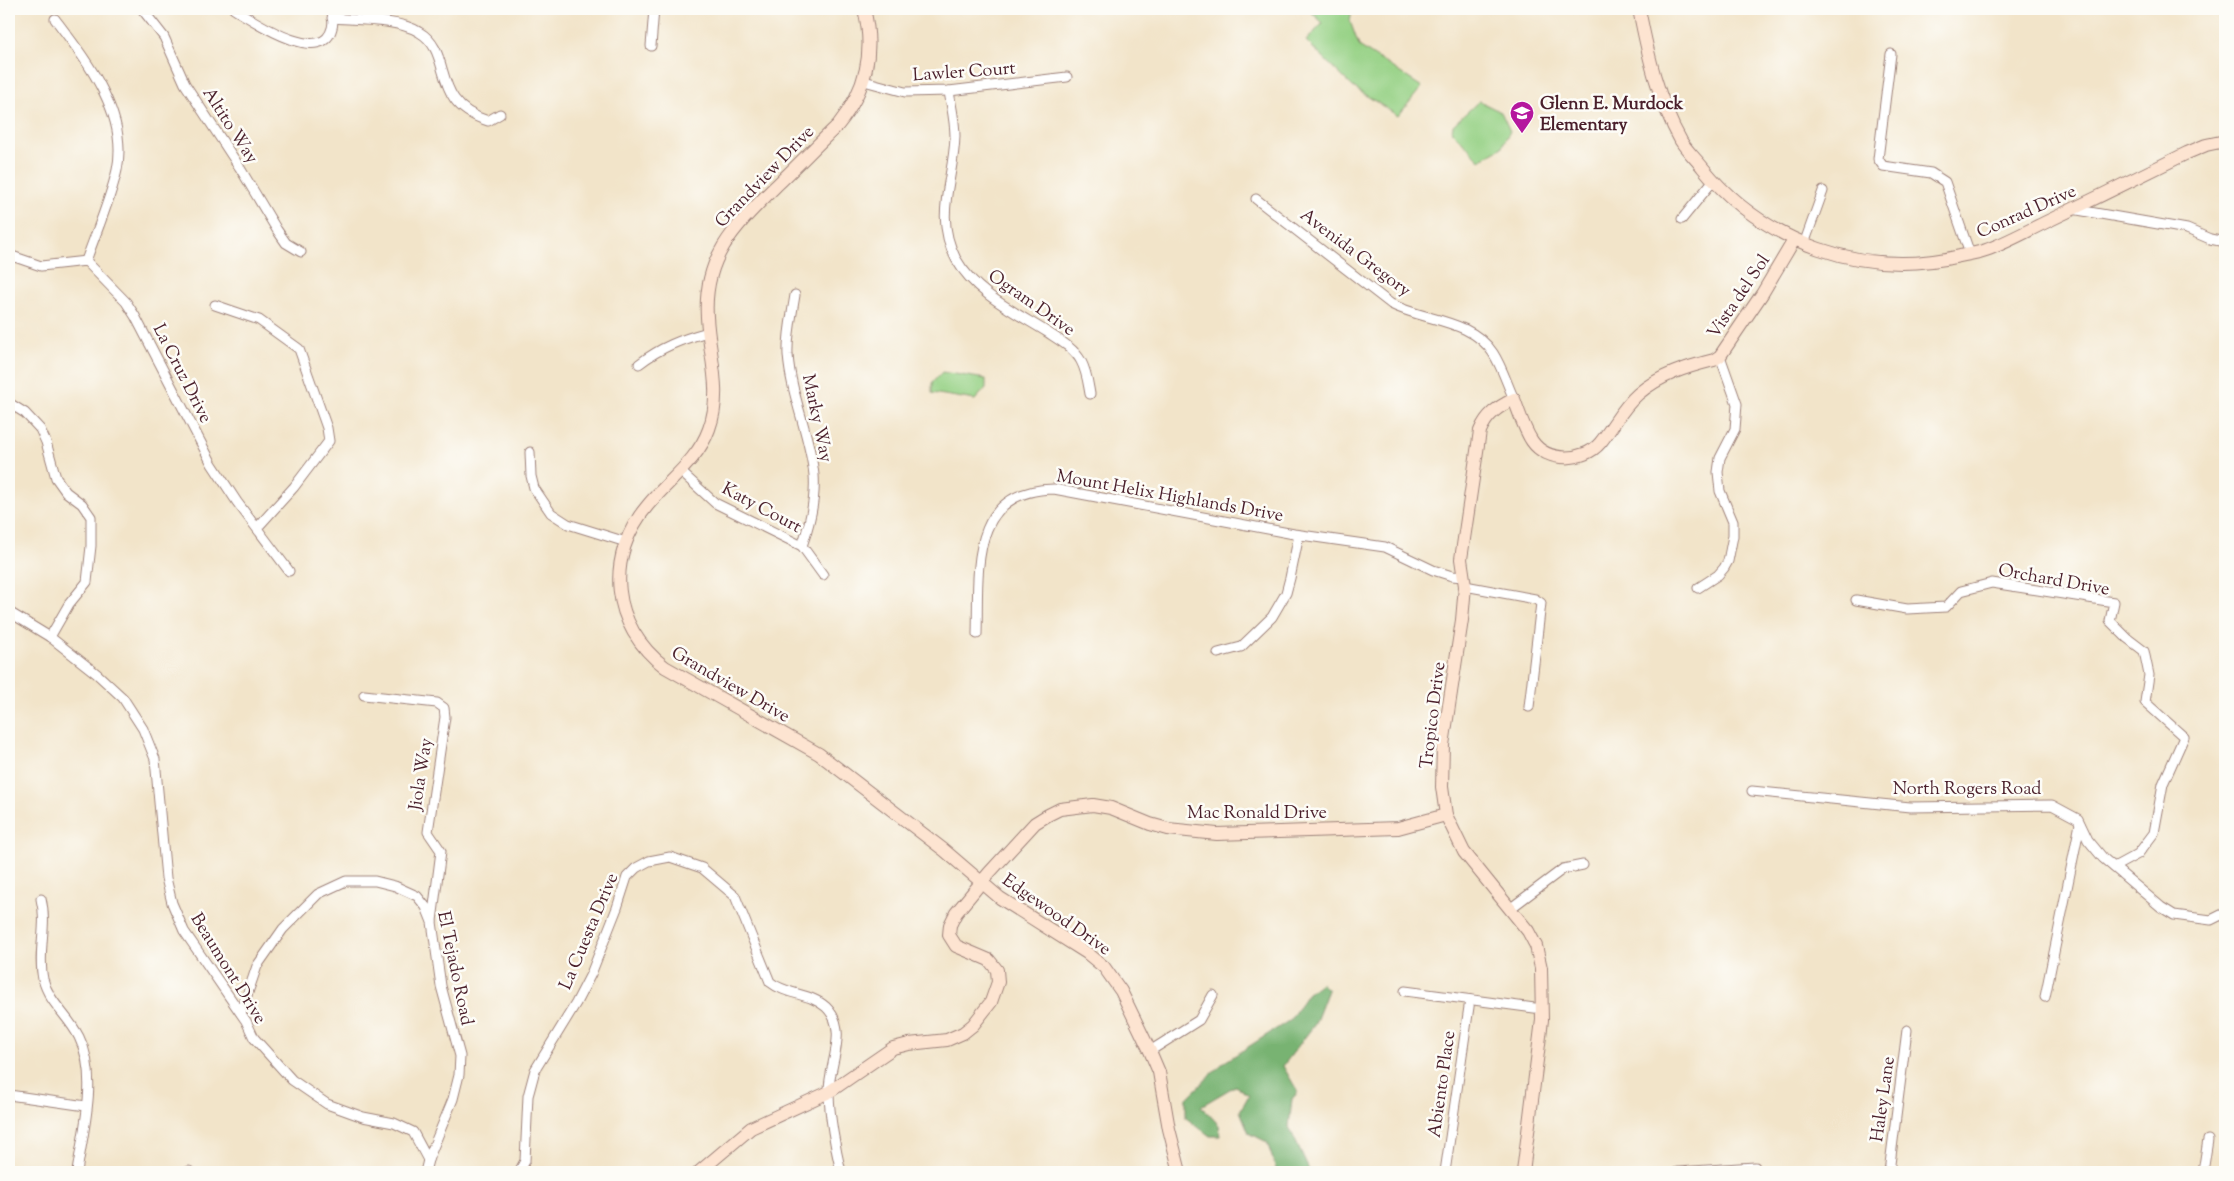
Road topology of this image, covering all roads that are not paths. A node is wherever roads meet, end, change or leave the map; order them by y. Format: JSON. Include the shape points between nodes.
{"nodes":[{"id":1,"x":142,"y":9,"type":"edge"},
{"id":2,"x":234,"y":9,"type":"edge"},
{"id":3,"x":654,"y":9,"type":"edge"},
{"id":4,"x":864,"y":9,"type":"edge"},
{"id":5,"x":1639,"y":9,"type":"edge"},
{"id":6,"x":332,"y":13,"type":"edge"},
{"id":7,"x":55,"y":19,"type":"dead end"},
{"id":8,"x":651,"y":46,"type":"dead end"},
{"id":9,"x":1891,"y":54,"type":"dead end"},
{"id":10,"x":1067,"y":77,"type":"dead end"},
{"id":11,"x":864,"y":81,"type":"junction"},
{"id":12,"x":949,"y":90,"type":"junction"},
{"id":13,"x":500,"y":114,"type":"dead end"},
{"id":14,"x":2225,"y":141,"type":"edge"},
{"id":15,"x":1713,"y":180,"type":"junction"},
{"id":16,"x":1823,"y":191,"type":"dead end"},
{"id":17,"x":1256,"y":199,"type":"dead end"},
{"id":18,"x":2072,"y":209,"type":"junction"},
{"id":19,"x":1682,"y":219,"type":"dead end"},
{"id":20,"x":1799,"y":242,"type":"junction"},
{"id":21,"x":2225,"y":242,"type":"edge"},
{"id":22,"x":301,"y":252,"type":"dead end"},
{"id":23,"x":1970,"y":254,"type":"junction"},
{"id":24,"x":9,"y":255,"type":"edge"},
{"id":25,"x":86,"y":261,"type":"junction"},
{"id":26,"x":795,"y":295,"type":"dead end"},
{"id":27,"x":215,"y":305,"type":"dead end"},
{"id":28,"x":708,"y":332,"type":"junction"},
{"id":29,"x":1720,"y":356,"type":"junction"},
{"id":30,"x":639,"y":364,"type":"dead end"},
{"id":31,"x":1090,"y":394,"type":"dead end"},
{"id":32,"x":1514,"y":399,"type":"junction"},
{"id":33,"x":9,"y":402,"type":"edge"},
{"id":34,"x":530,"y":452,"type":"dead end"},
{"id":35,"x":680,"y":472,"type":"junction"},
{"id":36,"x":257,"y":528,"type":"junction"},
{"id":37,"x":1299,"y":535,"type":"junction"},
{"id":38,"x":626,"y":542,"type":"junction"},
{"id":39,"x":802,"y":546,"type":"junction"},
{"id":40,"x":289,"y":571,"type":"dead end"},
{"id":41,"x":823,"y":575,"type":"dead end"},
{"id":42,"x":1464,"y":581,"type":"junction"},
{"id":43,"x":1698,"y":588,"type":"dead end"},
{"id":44,"x":1856,"y":600,"type":"dead end"},
{"id":45,"x":9,"y":612,"type":"edge"},
{"id":46,"x":977,"y":634,"type":"dead end"},
{"id":47,"x":50,"y":637,"type":"junction"},
{"id":48,"x":1218,"y":653,"type":"dead end"},
{"id":49,"x":364,"y":695,"type":"dead end"},
{"id":50,"x":1529,"y":707,"type":"dead end"},
{"id":51,"x":1752,"y":791,"type":"dead end"},
{"id":52,"x":1446,"y":815,"type":"junction"},
{"id":53,"x":2080,"y":824,"type":"junction"},
{"id":54,"x":1583,"y":865,"type":"dead end"},
{"id":55,"x":2114,"y":867,"type":"junction"},
{"id":56,"x":981,"y":882,"type":"junction"},
{"id":57,"x":42,"y":899,"type":"dead end"},
{"id":58,"x":1511,"y":908,"type":"junction"},
{"id":59,"x":2225,"y":913,"type":"edge"},
{"id":60,"x":432,"y":922,"type":"junction"},
{"id":61,"x":1406,"y":991,"type":"dead end"},
{"id":62,"x":1213,"y":995,"type":"dead end"},
{"id":63,"x":2044,"y":997,"type":"dead end"},
{"id":64,"x":1470,"y":1000,"type":"junction"},
{"id":65,"x":1542,"y":1009,"type":"junction"},
{"id":66,"x":241,"y":1013,"type":"junction"},
{"id":67,"x":1908,"y":1030,"type":"dead end"},
{"id":68,"x":1150,"y":1051,"type":"junction"},
{"id":69,"x":829,"y":1092,"type":"junction"},
{"id":70,"x":9,"y":1095,"type":"edge"},
{"id":71,"x":86,"y":1106,"type":"junction"},
{"id":72,"x":2208,"y":1140,"type":"dead end"},
{"id":73,"x":428,"y":1160,"type":"junction"},
{"id":74,"x":77,"y":1172,"type":"edge"},
{"id":75,"x":425,"y":1172,"type":"edge"},
{"id":76,"x":519,"y":1172,"type":"edge"},
{"id":77,"x":699,"y":1172,"type":"edge"},
{"id":78,"x":841,"y":1172,"type":"edge"},
{"id":79,"x":1180,"y":1172,"type":"edge"},
{"id":80,"x":1445,"y":1172,"type":"edge"},
{"id":81,"x":1523,"y":1172,"type":"edge"},
{"id":82,"x":1677,"y":1172,"type":"edge"},
{"id":83,"x":1756,"y":1172,"type":"edge"},
{"id":84,"x":1889,"y":1172,"type":"edge"},
{"id":85,"x":2203,"y":1172,"type":"edge"}],
"edges":[{"from":1,"to":22,"type":"street","name":"Altito Way","via":[[164,37],[185,84],[277,230],[286,242]]},
{"from":2,"to":6,"type":"street","via":[[298,42],[323,40],[332,31]]},
{"from":3,"to":8,"type":"street"},
{"from":4,"to":11,"type":"street","name":"Grandview Drive","via":[[870,42]]},
{"from":5,"to":15,"type":"street","name":"Conrad Drive","via":[[1650,64],[1664,105],[1682,143]]},
{"from":6,"to":13,"type":"street","via":[[417,30],[429,38],[437,52],[452,97],[468,112],[488,121]]},
{"from":7,"to":25,"type":"street","via":[[105,93],[118,146],[117,170]]},
{"from":9,"to":23,"type":"street","via":[[1878,159],[1883,166],[1931,173],[1945,182]]},
{"from":10,"to":12,"type":"street","name":"Lawler Court"},
{"from":11,"to":12,"type":"street","name":"Lawler Court","via":[[905,92]]},
{"from":11,"to":28,"type":"street","name":"Grandview Drive","via":[[851,109],[838,125],[736,226],[728,238],[711,276],[706,304]]},
{"from":12,"to":31,"type":"street","name":"Ogram Drive","via":[[955,135],[945,223],[957,259],[969,277],[996,300],[1065,344],[1080,360],[1087,374]]},
{"from":14,"to":18,"type":"street","name":"Conrad Drive","via":[[2187,153]]},
{"from":15,"to":19,"type":"street"},
{"from":15,"to":20,"type":"street","name":"Conrad Drive","via":[[1732,201],[1770,228]]},
{"from":16,"to":20,"type":"street"},
{"from":17,"to":32,"type":"street","name":"Avenida Gregory","via":[[1391,304],[1404,311],[1467,329],[1494,355]]},
{"from":18,"to":21,"type":"street","via":[[2187,228]]},
{"from":18,"to":23,"type":"street","name":"Conrad Drive","via":[[1985,251]]},
{"from":20,"to":23,"type":"street","name":"Conrad Drive","via":[[1860,260],[1907,264]]},
{"from":20,"to":29,"type":"street","name":"Vista del Sol"},
{"from":24,"to":25,"type":"street","via":[[41,266]]},
{"from":25,"to":36,"type":"street","name":"La Cruz Drive","via":[[126,302],[135,316],[212,464]]},
{"from":26,"to":39,"type":"street","name":"Marky Way","via":[[788,355],[812,464],[814,488],[811,515]]},
{"from":27,"to":36,"type":"street","via":[[259,320],[299,349],[328,428],[329,441]]},
{"from":28,"to":30,"type":"street","via":[[680,339]]},
{"from":28,"to":35,"type":"street","name":"Grandview Drive","via":[[716,378],[713,417],[701,448]]},
{"from":29,"to":32,"type":"street","name":"Avenida Gregory","via":[[1672,372],[1648,386],[1627,404],[1599,444],[1587,453],[1572,457],[1550,454],[1532,441]]},
{"from":29,"to":43,"type":"street","name":"Vista del Sol","via":[[1737,404],[1735,428],[1720,458],[1718,472],[1720,490],[1733,522],[1733,536],[1724,568]]},
{"from":32,"to":42,"type":"street","name":"Tropico Drive","via":[[1496,408],[1480,431],[1461,559]]},
{"from":33,"to":47,"type":"street","via":[[40,429],[56,478],[91,517],[87,582]]},
{"from":34,"to":38,"type":"street","via":[[534,488],[551,513],[568,524]]},
{"from":35,"to":38,"type":"street","name":"Grandview Drive","via":[[647,506]]},
{"from":35,"to":39,"type":"street","name":"Katy Court","via":[[716,503]]},
{"from":36,"to":40,"type":"street","name":"La Cruz Drive"},
{"from":37,"to":42,"type":"street","name":"Mount Helix Highlands Drive","via":[[1384,547]]},
{"from":37,"to":46,"type":"street","name":"Mount Helix Highlands Drive","via":[[1054,489],[1026,493],[1003,507],[984,534],[980,549]]},
{"from":37,"to":48,"type":"street","via":[[1286,593],[1272,617],[1241,647]]},
{"from":38,"to":56,"type":"street","name":"Grandview Drive","via":[[619,574],[620,596],[630,627],[648,653],[665,667],[819,754]]},
{"from":39,"to":41,"type":"street","name":"Katy Court"},
{"from":42,"to":50,"type":"street","name":"Mount Helix Highlands Drive","via":[[1541,602]]},
{"from":42,"to":52,"type":"street","name":"Tropico Drive","via":[[1462,620],[1443,745],[1442,787]]},
{"from":44,"to":55,"type":"street","name":"Orchard Drive","via":[[1906,609],[1946,607],[1961,591],[1992,583],[2114,602],[2110,621],[2144,650],[2148,675],[2145,702],[2184,737],[2163,784],[2154,834],[2138,854]]},
{"from":45,"to":47,"type":"street","name":"Beaumont Drive"},
{"from":47,"to":66,"type":"street","name":"Beaumont Drive","via":[[123,698],[143,730],[155,759],[166,878],[172,902],[184,932]]},
{"from":49,"to":60,"type":"street","name":"Jiola Way","via":[[437,703],[444,708],[428,832],[441,850]]},
{"from":51,"to":53,"type":"street","name":"North Rogers Road","via":[[1910,808],[2052,805],[2078,819]]},
{"from":52,"to":56,"type":"street","name":"Mac Ronald Drive","via":[[1398,828],[1217,834],[1168,829],[1093,805],[1060,809],[1036,822]]},
{"from":52,"to":58,"type":"street","name":"Tropico Drive","via":[[1464,852]]},
{"from":53,"to":55,"type":"street","name":"North Rogers Road","via":[[2088,840]]},
{"from":53,"to":63,"type":"street"},
{"from":54,"to":58,"type":"street","via":[[1563,869]]},
{"from":55,"to":59,"type":"street","name":"North Rogers Road","via":[[2174,915],[2211,920]]},
{"from":56,"to":68,"type":"street","name":"Edgewood Drive","via":[[1021,913],[1104,967],[1120,991]]},
{"from":56,"to":69,"type":"street","name":"Mac Ronald Drive","via":[[956,913],[949,930],[956,946],[988,960],[997,970],[995,994],[987,1010],[956,1037],[893,1048]]},
{"from":57,"to":71,"type":"street","via":[[45,912],[41,967],[46,988],[55,1005],[83,1045],[87,1065]]},
{"from":58,"to":65,"type":"street","name":"Tropico Drive","via":[[1536,946],[1542,968]]},
{"from":60,"to":66,"type":"street","name":"El Tejado Road","via":[[417,896],[375,881],[346,881],[318,894],[283,930],[258,966]]},
{"from":60,"to":73,"type":"street","name":"El Tejado Road","via":[[441,986],[460,1056],[454,1099]]},
{"from":61,"to":64,"type":"street"},
{"from":62,"to":68,"type":"street","via":[[1199,1020]]},
{"from":64,"to":65,"type":"street"},
{"from":64,"to":80,"type":"street","name":"Abiento Place"},
{"from":65,"to":81,"type":"street","name":"Tropico Drive"},
{"from":66,"to":73,"type":"street","name":"Beaumont Drive","via":[[254,1038],[292,1080],[327,1104],[363,1117],[394,1123],[413,1132]]},
{"from":67,"to":84,"type":"street","name":"Haley Lane"},
{"from":68,"to":79,"type":"street","name":"Edgewood Drive","via":[[1158,1072]]},
{"from":69,"to":76,"type":"street","name":"La Cuesta Drive","via":[[837,1047],[836,1025],[828,1009],[819,1002],[777,988],[770,982],[735,896],[702,868],[670,857],[649,861],[627,877],[591,974],[535,1070],[528,1096],[525,1161]]},
{"from":69,"to":77,"type":"street","via":[[751,1128]]},
{"from":69,"to":78,"type":"street","name":"La Cuesta Drive"},
{"from":70,"to":71,"type":"street"},
{"from":71,"to":74,"type":"street"},
{"from":72,"to":85,"type":"street"},
{"from":73,"to":75,"type":"street","name":"El Tejado Road"},
{"from":82,"to":83,"type":"street","via":[[1755,1167]]}]}
